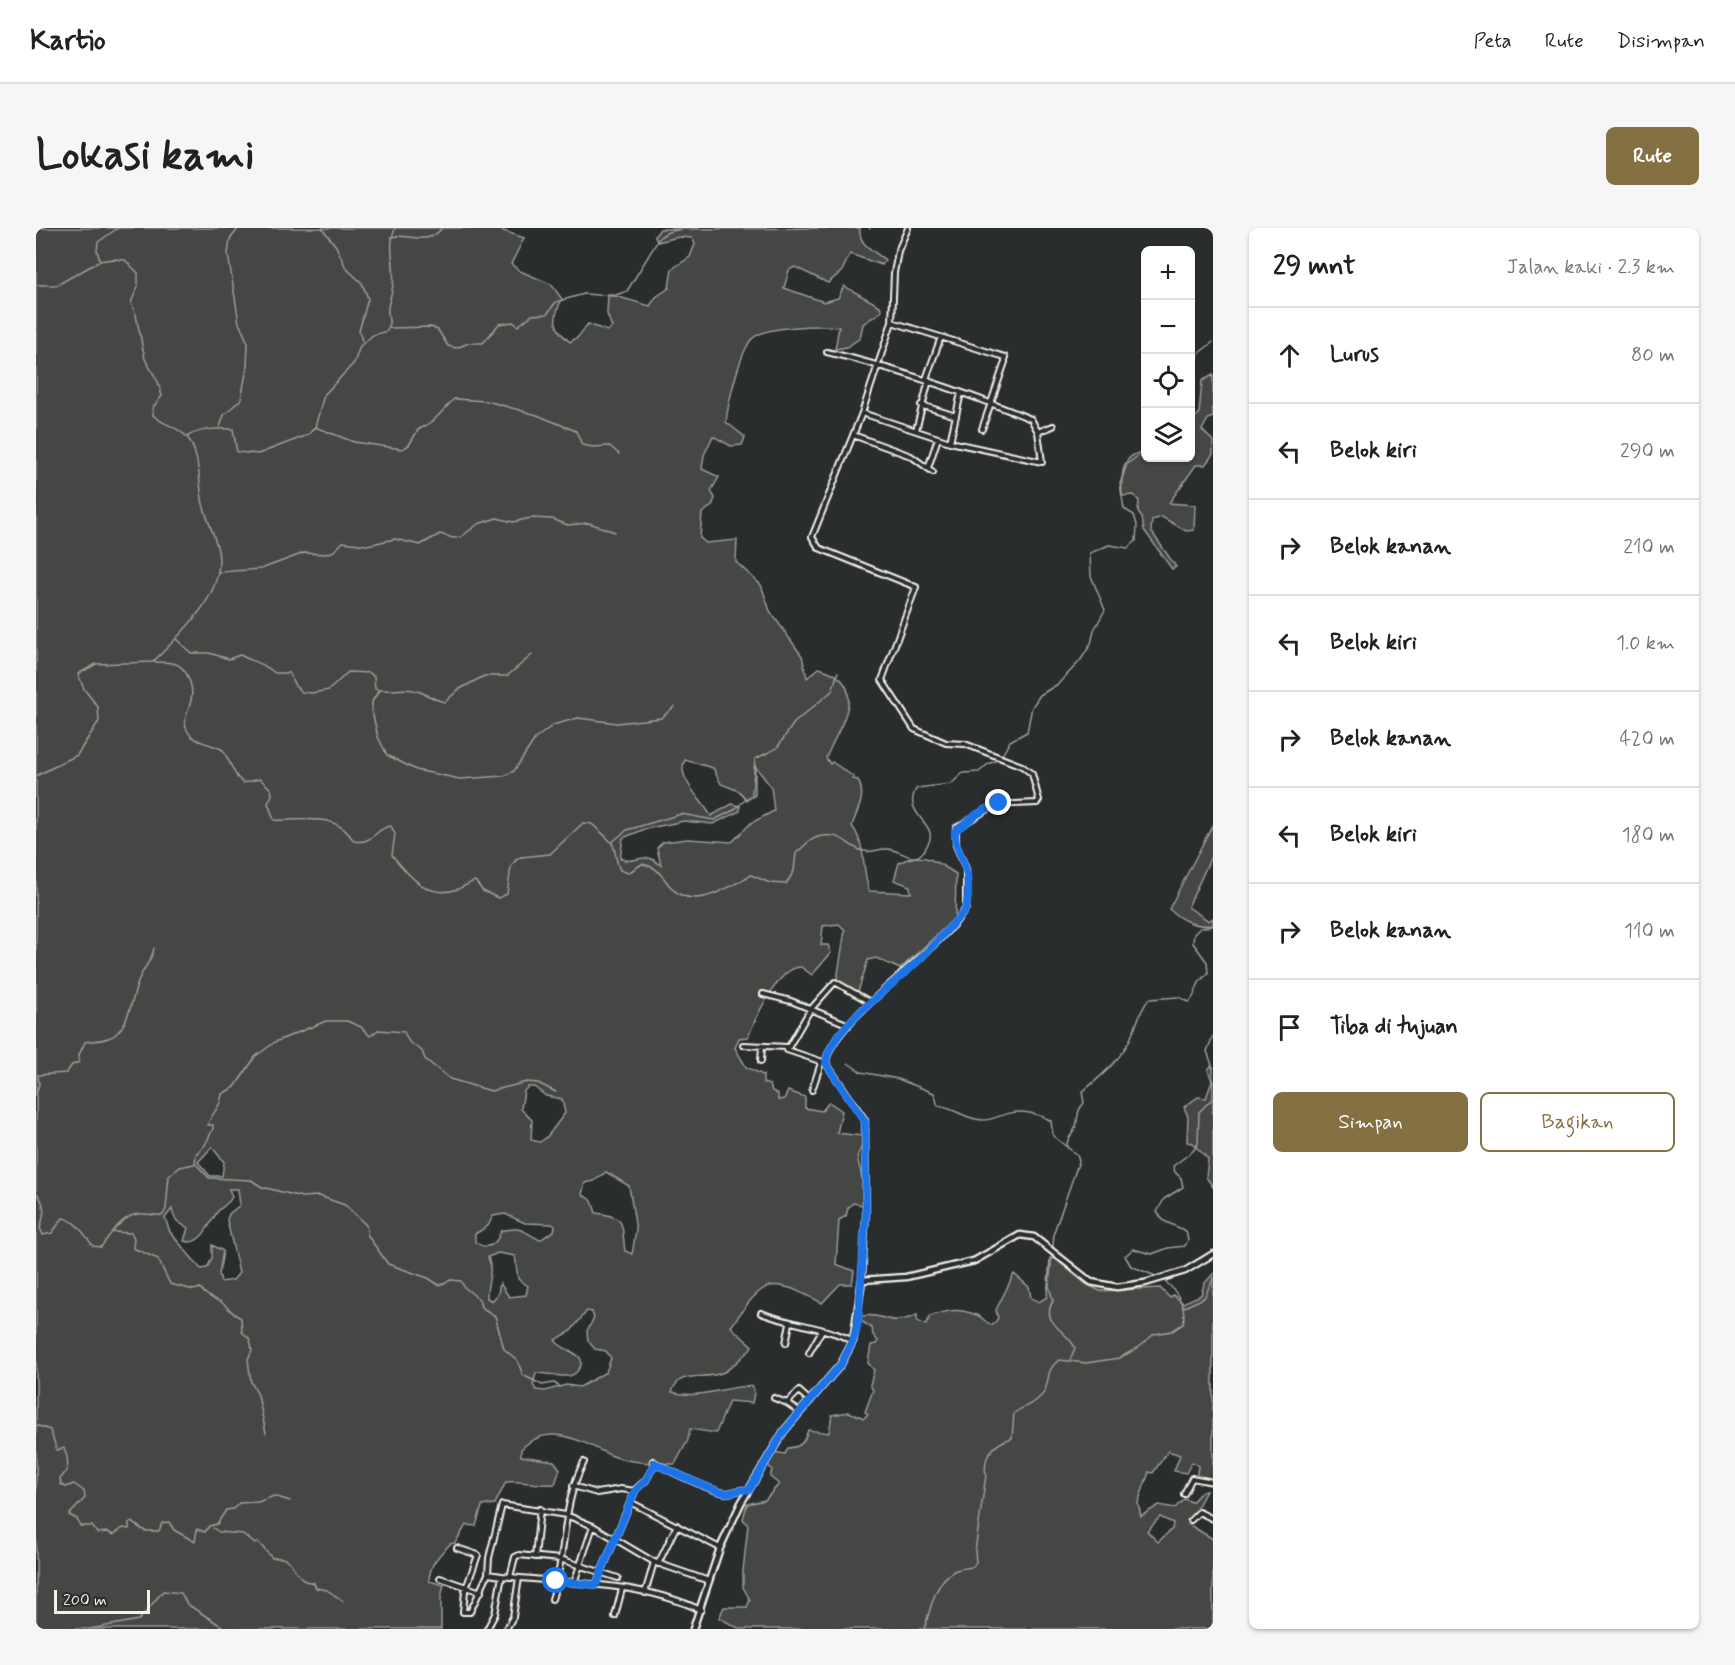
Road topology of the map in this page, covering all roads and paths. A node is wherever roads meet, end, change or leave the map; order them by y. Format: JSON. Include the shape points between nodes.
{"nodes":[{"id":1,"x":908,"y":228,"type":"edge"},
{"id":2,"x":892,"y":322,"type":"junction"},
{"id":3,"x":941,"y":337,"type":"junction"},
{"id":4,"x":827,"y":352,"type":"dead end"},
{"id":5,"x":878,"y":364,"type":"junction"},
{"id":6,"x":927,"y":380,"type":"junction"},
{"id":7,"x":961,"y":393,"type":"junction"},
{"id":8,"x":991,"y":403,"type":"junction"},
{"id":9,"x":921,"y":405,"type":"junction"},
{"id":10,"x":862,"y":413,"type":"junction"},
{"id":11,"x":956,"y":416,"type":"junction"},
{"id":12,"x":1053,"y":426,"type":"dead end"},
{"id":13,"x":982,"y":429,"type":"dead end"},
{"id":14,"x":916,"y":430,"type":"junction"},
{"id":15,"x":1038,"y":432,"type":"junction"},
{"id":16,"x":852,"y":435,"type":"junction"},
{"id":17,"x":938,"y":438,"type":"junction"},
{"id":18,"x":950,"y":442,"type":"junction"},
{"id":19,"x":928,"y":468,"type":"junction"},
{"id":20,"x":933,"y":472,"type":"dead end"},
{"id":21,"x":763,"y":994,"type":"dead end"},
{"id":22,"x":870,"y":1002,"type":"junction"},
{"id":23,"x":810,"y":1010,"type":"junction"},
{"id":24,"x":849,"y":1025,"type":"junction"},
{"id":25,"x":743,"y":1045,"type":"dead end"},
{"id":26,"x":762,"y":1046,"type":"junction"},
{"id":27,"x":787,"y":1047,"type":"junction"},
{"id":28,"x":761,"y":1061,"type":"dead end"},
{"id":29,"x":824,"y":1063,"type":"junction"},
{"id":30,"x":812,"y":1090,"type":"dead end"},
{"id":31,"x":1213,"y":1254,"type":"edge"},
{"id":32,"x":862,"y":1280,"type":"junction"},
{"id":33,"x":761,"y":1313,"type":"dead end"},
{"id":34,"x":790,"y":1323,"type":"junction"},
{"id":35,"x":822,"y":1330,"type":"junction"},
{"id":36,"x":853,"y":1341,"type":"junction"},
{"id":37,"x":786,"y":1343,"type":"dead end"},
{"id":38,"x":808,"y":1353,"type":"dead end"},
{"id":39,"x":774,"y":1398,"type":"dead end"},
{"id":40,"x":810,"y":1402,"type":"junction"},
{"id":41,"x":787,"y":1403,"type":"junction"},
{"id":42,"x":800,"y":1412,"type":"junction"},
{"id":43,"x":584,"y":1462,"type":"dead end"},
{"id":44,"x":1213,"y":1482,"type":"edge"},
{"id":45,"x":573,"y":1486,"type":"junction"},
{"id":46,"x":749,"y":1490,"type":"junction"},
{"id":47,"x":635,"y":1491,"type":"junction"},
{"id":48,"x":1184,"y":1494,"type":"dead end"},
{"id":49,"x":632,"y":1503,"type":"junction"},
{"id":50,"x":540,"y":1509,"type":"junction"},
{"id":51,"x":567,"y":1515,"type":"junction"},
{"id":52,"x":1213,"y":1519,"type":"edge"},
{"id":53,"x":1191,"y":1520,"type":"dead end"},
{"id":54,"x":677,"y":1525,"type":"junction"},
{"id":55,"x":593,"y":1526,"type":"junction"},
{"id":56,"x":615,"y":1539,"type":"junction"},
{"id":57,"x":457,"y":1548,"type":"dead end"},
{"id":58,"x":720,"y":1548,"type":"junction"},
{"id":59,"x":478,"y":1555,"type":"junction"},
{"id":60,"x":535,"y":1557,"type":"junction"},
{"id":61,"x":489,"y":1558,"type":"junction"},
{"id":62,"x":560,"y":1559,"type":"junction"},
{"id":63,"x":656,"y":1563,"type":"junction"},
{"id":64,"x":579,"y":1566,"type":"junction"},
{"id":65,"x":601,"y":1573,"type":"junction"},
{"id":66,"x":488,"y":1575,"type":"junction"},
{"id":67,"x":502,"y":1576,"type":"junction"},
{"id":68,"x":510,"y":1577,"type":"junction"},
{"id":69,"x":440,"y":1578,"type":"dead end"},
{"id":70,"x":519,"y":1578,"type":"junction"},
{"id":71,"x":618,"y":1578,"type":"dead end"},
{"id":72,"x":556,"y":1581,"type":"junction"},
{"id":73,"x":710,"y":1582,"type":"junction"},
{"id":74,"x":574,"y":1583,"type":"junction"},
{"id":75,"x":596,"y":1585,"type":"junction"},
{"id":76,"x":466,"y":1587,"type":"junction"},
{"id":77,"x":622,"y":1589,"type":"junction"},
{"id":78,"x":481,"y":1592,"type":"junction"},
{"id":79,"x":645,"y":1593,"type":"junction"},
{"id":80,"x":552,"y":1599,"type":"dead end"},
{"id":81,"x":701,"y":1610,"type":"junction"},
{"id":82,"x":615,"y":1616,"type":"dead end"},
{"id":83,"x":487,"y":1629,"type":"edge"},
{"id":84,"x":506,"y":1629,"type":"edge"},
{"id":85,"x":693,"y":1629,"type":"edge"}],
"edges":[{"from":1,"to":2,"type":"street","via":[[894,273]]},
{"from":2,"to":3,"type":"street"},
{"from":2,"to":5,"type":"street"},
{"from":3,"to":6,"type":"street"},
{"from":3,"to":8,"type":"street","via":[[1005,358]]},
{"from":4,"to":5,"type":"street"},
{"from":5,"to":6,"type":"street"},
{"from":5,"to":10,"type":"street"},
{"from":6,"to":7,"type":"street"},
{"from":6,"to":9,"type":"street"},
{"from":7,"to":8,"type":"street"},
{"from":7,"to":11,"type":"street"},
{"from":8,"to":13,"type":"street"},
{"from":8,"to":15,"type":"street","via":[[1031,419]]},
{"from":9,"to":11,"type":"street"},
{"from":9,"to":14,"type":"street"},
{"from":10,"to":14,"type":"street"},
{"from":10,"to":16,"type":"street"},
{"from":11,"to":18,"type":"street"},
{"from":12,"to":15,"type":"street"},
{"from":14,"to":17,"type":"street"},
{"from":15,"to":18,"type":"street","via":[[1041,462]]},
{"from":16,"to":19,"type":"street","via":[[911,456]]},
{"from":16,"to":22,"type":"street","via":[[812,533],[819,548],[913,584],[916,591],[882,678],[883,685],[918,731],[1022,766],[1032,774],[1039,801],[995,805],[956,828],[956,845],[965,865],[967,906],[916,963]]},
{"from":17,"to":18,"type":"street"},
{"from":17,"to":19,"type":"street"},
{"from":19,"to":20,"type":"street"},
{"from":21,"to":23,"type":"street"},
{"from":22,"to":23,"type":"street","via":[[835,982]]},
{"from":22,"to":24,"type":"street"},
{"from":23,"to":24,"type":"street"},
{"from":23,"to":27,"type":"street"},
{"from":24,"to":29,"type":"street","via":[[830,1047]]},
{"from":25,"to":26,"type":"street"},
{"from":26,"to":27,"type":"street"},
{"from":26,"to":28,"type":"street"},
{"from":27,"to":29,"type":"street"},
{"from":29,"to":30,"type":"street"},
{"from":29,"to":32,"type":"street","via":[[865,1122]]},
{"from":31,"to":32,"type":"main road","via":[[1191,1269],[1117,1287],[1091,1282],[1034,1237],[1020,1235],[974,1261],[900,1278]]},
{"from":32,"to":36,"type":"main road"},
{"from":33,"to":34,"type":"street"},
{"from":34,"to":35,"type":"street"},
{"from":34,"to":37,"type":"street"},
{"from":35,"to":36,"type":"street"},
{"from":35,"to":38,"type":"street"},
{"from":36,"to":40,"type":"main road","via":[[841,1364]]},
{"from":39,"to":41,"type":"street"},
{"from":40,"to":41,"type":"street","via":[[799,1391]]},
{"from":40,"to":42,"type":"main road"},
{"from":41,"to":42,"type":"street"},
{"from":42,"to":46,"type":"main road"},
{"from":43,"to":45,"type":"street"},
{"from":44,"to":48,"type":"street","via":[[1192,1478]]},
{"from":45,"to":47,"type":"street","via":[[597,1493]]},
{"from":45,"to":51,"type":"street"},
{"from":46,"to":47,"type":"street","via":[[725,1493],[677,1476],[654,1462],[646,1480]]},
{"from":46,"to":58,"type":"main road"},
{"from":47,"to":49,"type":"street"},
{"from":49,"to":54,"type":"street"},
{"from":49,"to":56,"type":"street"},
{"from":50,"to":51,"type":"street"},
{"from":50,"to":60,"type":"street"},
{"from":50,"to":61,"type":"street","via":[[500,1506]]},
{"from":51,"to":55,"type":"street"},
{"from":51,"to":62,"type":"street"},
{"from":52,"to":53,"type":"street","via":[[1199,1512]]},
{"from":54,"to":58,"type":"street"},
{"from":54,"to":63,"type":"street"},
{"from":55,"to":56,"type":"street"},
{"from":55,"to":64,"type":"street"},
{"from":56,"to":63,"type":"street"},
{"from":56,"to":65,"type":"street"},
{"from":57,"to":59,"type":"street"},
{"from":58,"to":73,"type":"main road"},
{"from":59,"to":61,"type":"street"},
{"from":59,"to":76,"type":"street"},
{"from":60,"to":62,"type":"street"},
{"from":60,"to":68,"type":"street","via":[[516,1556]]},
{"from":61,"to":66,"type":"street"},
{"from":62,"to":64,"type":"street"},
{"from":62,"to":72,"type":"street"},
{"from":63,"to":73,"type":"street"},
{"from":63,"to":79,"type":"street"},
{"from":64,"to":65,"type":"street"},
{"from":64,"to":74,"type":"street"},
{"from":65,"to":71,"type":"street"},
{"from":65,"to":75,"type":"street"},
{"from":66,"to":67,"type":"street"},
{"from":66,"to":78,"type":"street"},
{"from":67,"to":68,"type":"street"},
{"from":67,"to":83,"type":"street","via":[[495,1614]]},
{"from":68,"to":70,"type":"street"},
{"from":69,"to":76,"type":"street"},
{"from":70,"to":72,"type":"street"},
{"from":70,"to":84,"type":"street","via":[[513,1617]]},
{"from":72,"to":74,"type":"street"},
{"from":72,"to":80,"type":"street"},
{"from":73,"to":81,"type":"main road"},
{"from":74,"to":75,"type":"street"},
{"from":75,"to":77,"type":"street"},
{"from":76,"to":78,"type":"street"},
{"from":76,"to":78,"type":"street","via":[[466,1613]]},
{"from":77,"to":79,"type":"street"},
{"from":77,"to":82,"type":"street"},
{"from":79,"to":81,"type":"street"},
{"from":81,"to":85,"type":"main road"}]}
